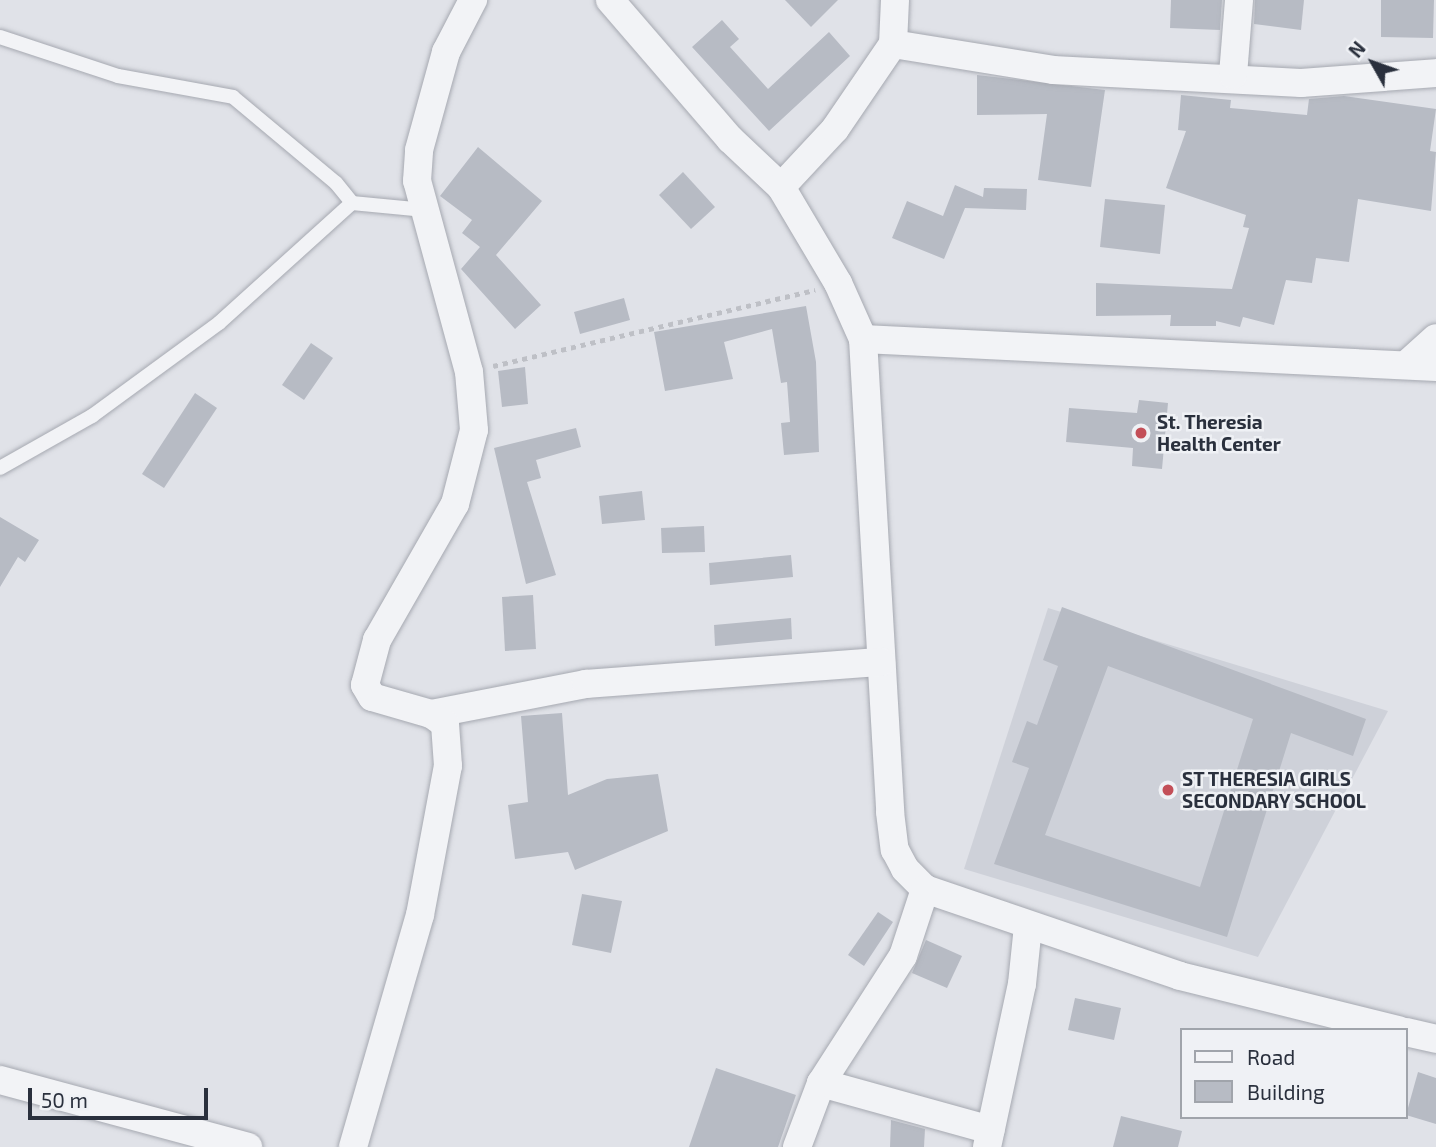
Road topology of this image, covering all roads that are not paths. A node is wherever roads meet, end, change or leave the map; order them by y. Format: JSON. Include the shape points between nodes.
{"nodes":[{"id":1,"x":473,"y":0,"type":"edge"},
{"id":2,"x":610,"y":0,"type":"edge"},
{"id":3,"x":895,"y":0,"type":"edge"},
{"id":4,"x":1239,"y":0,"type":"edge"},
{"id":5,"x":0,"y":37,"type":"edge"},
{"id":6,"x":892,"y":44,"type":"junction"},
{"id":7,"x":1436,"y":73,"type":"edge"},
{"id":8,"x":1233,"y":75,"type":"junction"},
{"id":9,"x":781,"y":187,"type":"junction"},
{"id":10,"x":352,"y":203,"type":"junction"},
{"id":11,"x":425,"y":209,"type":"junction"},
{"id":12,"x":1436,"y":338,"type":"edge"},
{"id":13,"x":863,"y":339,"type":"junction"},
{"id":14,"x":1406,"y":365,"type":"junction"},
{"id":15,"x":1436,"y":367,"type":"edge"},
{"id":16,"x":0,"y":468,"type":"edge"},
{"id":17,"x":881,"y":662,"type":"junction"},
{"id":18,"x":431,"y":714,"type":"junction"},
{"id":19,"x":925,"y":889,"type":"junction"},
{"id":20,"x":1028,"y":926,"type":"junction"},
{"id":21,"x":1391,"y":1028,"type":"edge"},
{"id":22,"x":1408,"y":1033,"type":"edge"},
{"id":23,"x":1436,"y":1040,"type":"edge"},
{"id":24,"x":0,"y":1080,"type":"edge"},
{"id":25,"x":821,"y":1083,"type":"junction"},
{"id":26,"x":989,"y":1138,"type":"edge"},
{"id":27,"x":248,"y":1147,"type":"edge"},
{"id":28,"x":353,"y":1147,"type":"edge"},
{"id":29,"x":797,"y":1147,"type":"edge"}],
"edges":[{"from":1,"to":11,"type":"street","via":[[446,52],[419,150],[417,181]]},
{"from":2,"to":9,"type":"street","via":[[730,139]]},
{"from":3,"to":6,"type":"street"},
{"from":4,"to":8,"type":"street"},
{"from":5,"to":10,"type":"lane","via":[[118,76],[233,97],[337,183]]},
{"from":6,"to":8,"type":"street","via":[[1053,70]]},
{"from":6,"to":9,"type":"street","via":[[835,129]]},
{"from":7,"to":8,"type":"street","via":[[1301,83]]},
{"from":9,"to":13,"type":"street","via":[[838,283]]},
{"from":10,"to":11,"type":"lane"},
{"from":10,"to":16,"type":"lane","via":[[219,323],[92,416]]},
{"from":11,"to":18,"type":"street","via":[[469,372],[474,430],[467,471],[439,538],[366,666],[365,685],[372,697]]},
{"from":12,"to":14,"type":"street"},
{"from":13,"to":14,"type":"street"},
{"from":13,"to":17,"type":"street"},
{"from":14,"to":15,"type":"street"},
{"from":17,"to":18,"type":"street","via":[[586,684]]},
{"from":17,"to":19,"type":"street","via":[[895,850]]},
{"from":18,"to":28,"type":"street","via":[[445,724],[448,766],[417,927]]},
{"from":19,"to":20,"type":"street"},
{"from":19,"to":25,"type":"street","via":[[903,956]]},
{"from":20,"to":21,"type":"street","via":[[1180,976]]},
{"from":20,"to":26,"type":"street","via":[[1022,984]]},
{"from":22,"to":23,"type":"street"},
{"from":24,"to":27,"type":"street"},
{"from":25,"to":26,"type":"street"},
{"from":25,"to":29,"type":"street"}]}
